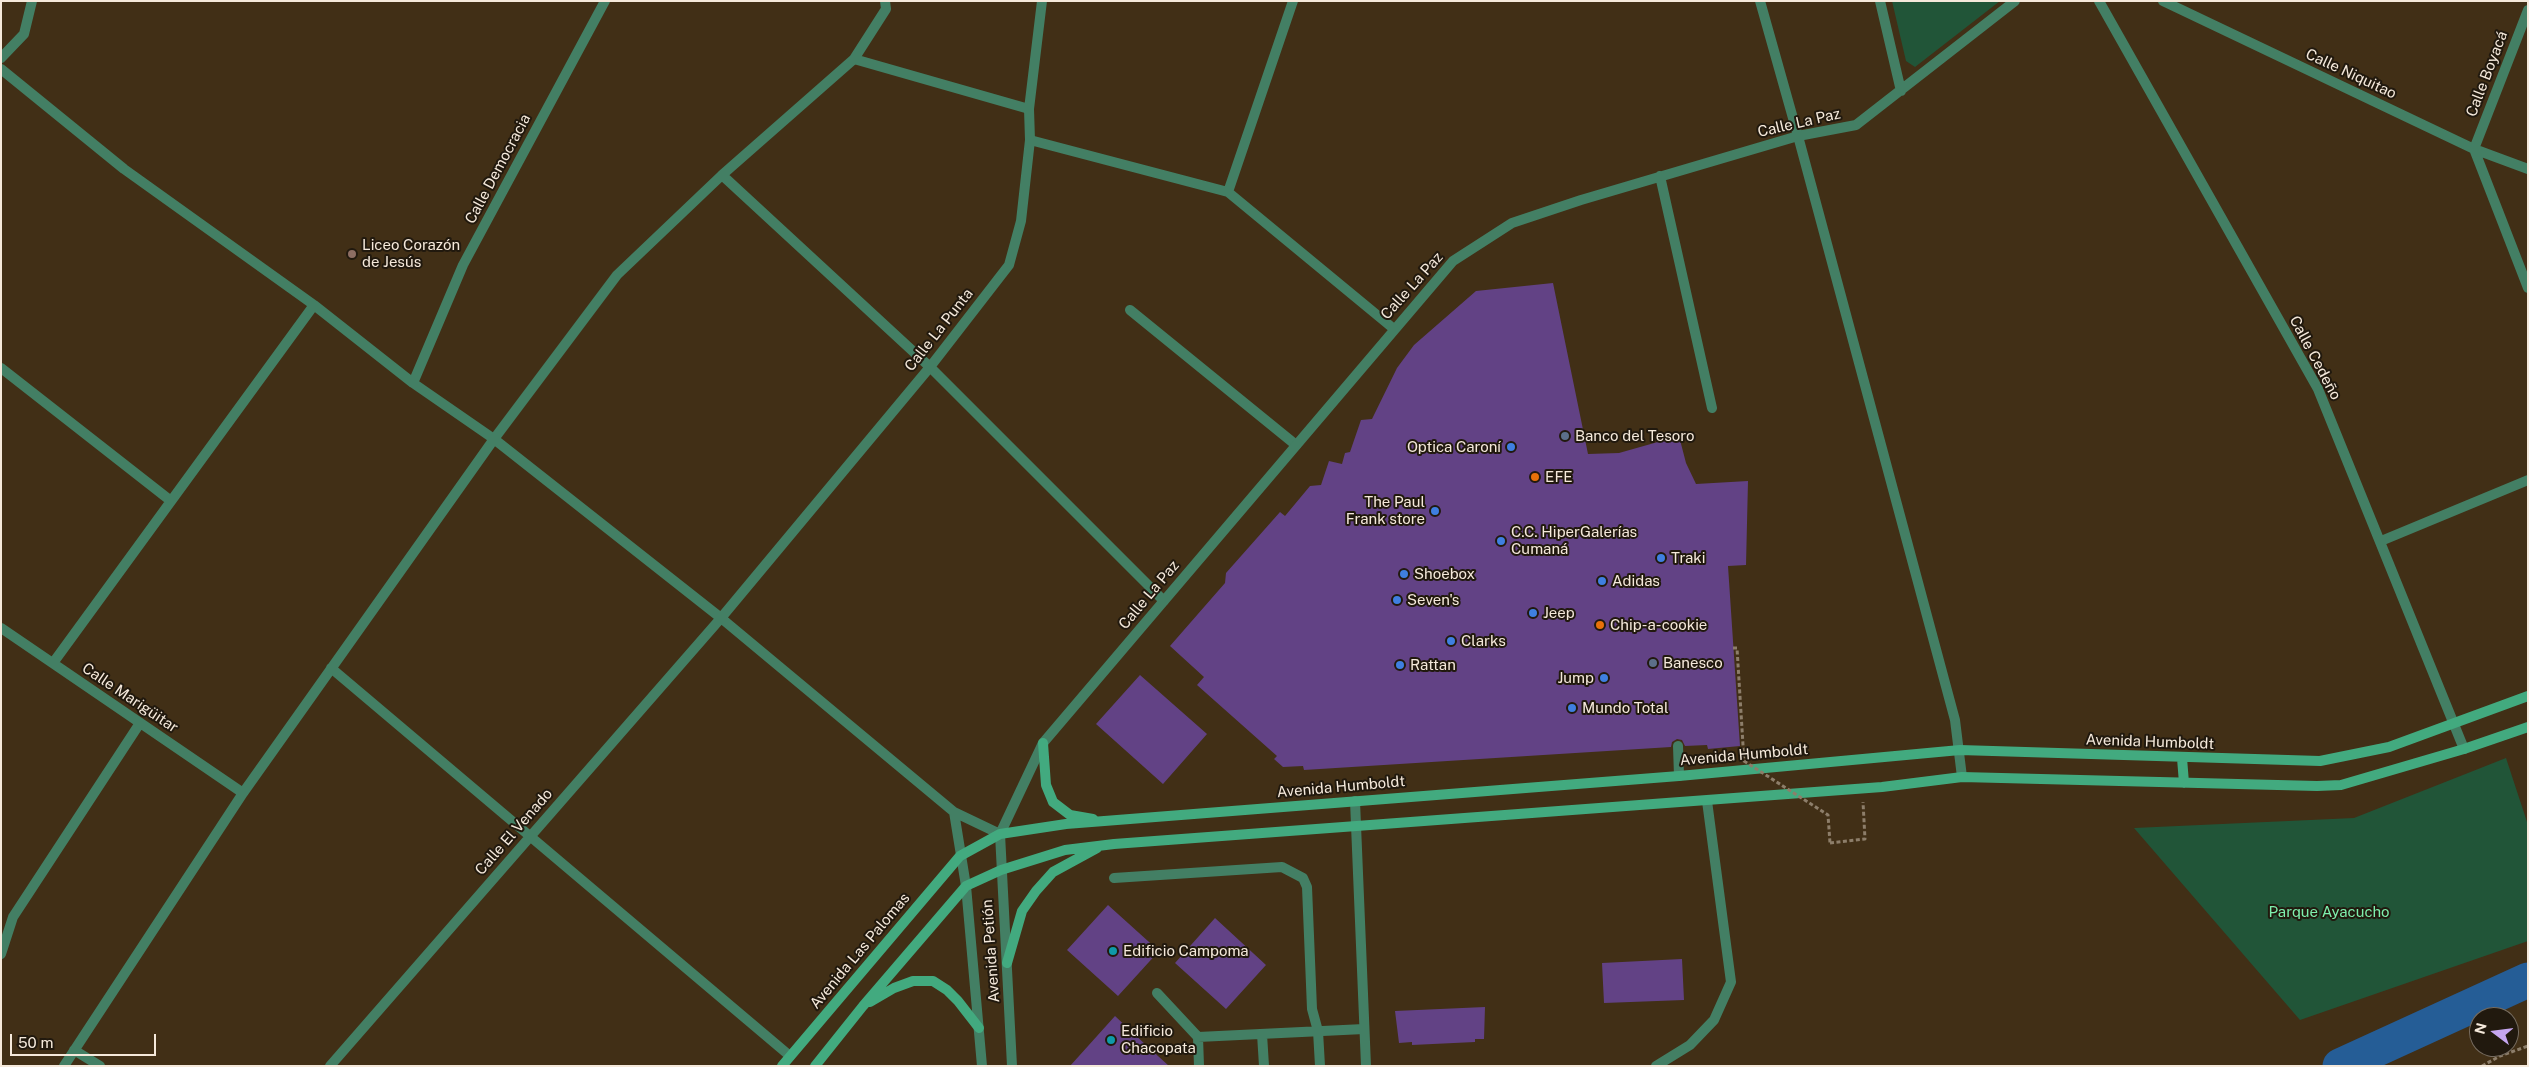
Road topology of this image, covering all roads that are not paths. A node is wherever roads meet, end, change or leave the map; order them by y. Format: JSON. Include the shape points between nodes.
{"nodes":[{"id":1,"x":32,"y":1,"type":"edge"},
{"id":2,"x":605,"y":1,"type":"edge"},
{"id":3,"x":885,"y":1,"type":"edge"},
{"id":4,"x":1042,"y":1,"type":"edge"},
{"id":5,"x":1293,"y":1,"type":"edge"},
{"id":6,"x":1760,"y":1,"type":"edge"},
{"id":7,"x":1880,"y":1,"type":"edge"},
{"id":8,"x":2015,"y":1,"type":"edge"},
{"id":9,"x":2099,"y":1,"type":"edge"},
{"id":10,"x":2163,"y":1,"type":"edge"},
{"id":11,"x":2528,"y":10,"type":"edge"},
{"id":12,"x":1,"y":58,"type":"edge"},
{"id":13,"x":854,"y":59,"type":"junction"},
{"id":14,"x":1,"y":68,"type":"edge"},
{"id":15,"x":1901,"y":91,"type":"junction"},
{"id":16,"x":1029,"y":109,"type":"junction"},
{"id":17,"x":1798,"y":136,"type":"junction"},
{"id":18,"x":1030,"y":140,"type":"junction"},
{"id":19,"x":2474,"y":149,"type":"junction"},
{"id":20,"x":2528,"y":170,"type":"edge"},
{"id":21,"x":722,"y":175,"type":"junction"},
{"id":22,"x":1660,"y":176,"type":"junction"},
{"id":23,"x":1228,"y":192,"type":"junction"},
{"id":24,"x":2528,"y":288,"type":"edge"},
{"id":25,"x":314,"y":305,"type":"junction"},
{"id":26,"x":1130,"y":310,"type":"dead end"},
{"id":27,"x":1394,"y":329,"type":"junction"},
{"id":28,"x":930,"y":367,"type":"junction"},
{"id":29,"x":1,"y":368,"type":"edge"},
{"id":30,"x":413,"y":383,"type":"junction"},
{"id":31,"x":1712,"y":408,"type":"dead end"},
{"id":32,"x":494,"y":439,"type":"junction"},
{"id":33,"x":1296,"y":445,"type":"junction"},
{"id":34,"x":2528,"y":480,"type":"edge"},
{"id":35,"x":171,"y":501,"type":"junction"},
{"id":36,"x":2381,"y":541,"type":"junction"},
{"id":37,"x":1164,"y":601,"type":"junction"},
{"id":38,"x":721,"y":618,"type":"junction"},
{"id":39,"x":1,"y":628,"type":"edge"},
{"id":40,"x":53,"y":663,"type":"junction"},
{"id":41,"x":331,"y":668,"type":"junction"},
{"id":42,"x":2528,"y":696,"type":"edge"},
{"id":43,"x":2455,"y":722,"type":"junction"},
{"id":44,"x":140,"y":723,"type":"junction"},
{"id":45,"x":2528,"y":727,"type":"edge"},
{"id":46,"x":1043,"y":743,"type":"junction"},
{"id":47,"x":1678,"y":746,"type":"dead end"},
{"id":48,"x":2464,"y":749,"type":"junction"},
{"id":49,"x":1960,"y":750,"type":"junction"},
{"id":50,"x":2182,"y":758,"type":"junction"},
{"id":51,"x":1679,"y":776,"type":"junction"},
{"id":52,"x":1962,"y":777,"type":"junction"},
{"id":53,"x":2184,"y":783,"type":"junction"},
{"id":54,"x":242,"y":793,"type":"junction"},
{"id":55,"x":1707,"y":800,"type":"junction"},
{"id":56,"x":1355,"y":801,"type":"junction"},
{"id":57,"x":954,"y":812,"type":"junction"},
{"id":58,"x":1106,"y":821,"type":"junction"},
{"id":59,"x":1356,"y":826,"type":"junction"},
{"id":60,"x":1000,"y":834,"type":"junction"},
{"id":61,"x":531,"y":835,"type":"junction"},
{"id":62,"x":1104,"y":845,"type":"junction"},
{"id":63,"x":960,"y":856,"type":"junction"},
{"id":64,"x":1001,"y":870,"type":"junction"},
{"id":65,"x":1114,"y":878,"type":"dead end"},
{"id":66,"x":966,"y":886,"type":"junction"},
{"id":67,"x":1,"y":954,"type":"edge"},
{"id":68,"x":1007,"y":963,"type":"junction"},
{"id":69,"x":1157,"y":993,"type":"dead end"},
{"id":70,"x":863,"y":1006,"type":"junction"},
{"id":71,"x":979,"y":1028,"type":"junction"},
{"id":72,"x":1364,"y":1029,"type":"junction"},
{"id":73,"x":1318,"y":1031,"type":"junction"},
{"id":74,"x":1262,"y":1034,"type":"junction"},
{"id":75,"x":1198,"y":1037,"type":"junction"},
{"id":76,"x":74,"y":1050,"type":"junction"},
{"id":77,"x":790,"y":1056,"type":"junction"},
{"id":78,"x":64,"y":1066,"type":"edge"},
{"id":79,"x":100,"y":1066,"type":"edge"},
{"id":80,"x":330,"y":1066,"type":"edge"},
{"id":81,"x":782,"y":1066,"type":"edge"},
{"id":82,"x":815,"y":1066,"type":"edge"},
{"id":83,"x":982,"y":1066,"type":"edge"},
{"id":84,"x":1012,"y":1066,"type":"edge"},
{"id":85,"x":1199,"y":1066,"type":"edge"},
{"id":86,"x":1264,"y":1066,"type":"edge"},
{"id":87,"x":1320,"y":1066,"type":"edge"},
{"id":88,"x":1366,"y":1066,"type":"edge"},
{"id":89,"x":1656,"y":1066,"type":"edge"}],
"edges":[{"from":1,"to":12,"type":"street","via":[[24,34]]},
{"from":2,"to":30,"type":"street","name":"Calle Democracia","via":[[463,265]]},
{"from":3,"to":13,"type":"street","via":[[886,9]]},
{"from":4,"to":16,"type":"street","name":"Calle La Punta"},
{"from":5,"to":23,"type":"street"},
{"from":6,"to":17,"type":"street"},
{"from":7,"to":15,"type":"street"},
{"from":8,"to":15,"type":"street","name":"Calle La Paz"},
{"from":9,"to":36,"type":"street","name":"Calle Cedeño","via":[[2318,389]]},
{"from":10,"to":19,"type":"street","name":"Calle Niquitao"},
{"from":11,"to":19,"type":"street","name":"Calle Boyacá"},
{"from":13,"to":16,"type":"street"},
{"from":13,"to":21,"type":"street"},
{"from":14,"to":25,"type":"street","via":[[124,169]]},
{"from":15,"to":17,"type":"street","name":"Calle La Paz","via":[[1856,125]]},
{"from":16,"to":18,"type":"street","name":"Calle La Punta"},
{"from":17,"to":22,"type":"street","name":"Calle La Paz"},
{"from":17,"to":49,"type":"street","via":[[1955,720]]},
{"from":18,"to":23,"type":"street"},
{"from":18,"to":28,"type":"street","name":"Calle La Punta","via":[[1021,221],[1009,265]]},
{"from":19,"to":20,"type":"street","name":"Calle Niquitao"},
{"from":19,"to":24,"type":"street"},
{"from":21,"to":28,"type":"street"},
{"from":21,"to":32,"type":"street","via":[[617,275]]},
{"from":22,"to":27,"type":"street","name":"Calle La Paz","via":[[1512,223],[1453,261]]},
{"from":22,"to":31,"type":"street"},
{"from":23,"to":27,"type":"street"},
{"from":25,"to":30,"type":"street"},
{"from":25,"to":35,"type":"street"},
{"from":26,"to":33,"type":"street"},
{"from":27,"to":33,"type":"street","name":"Calle La Paz"},
{"from":28,"to":37,"type":"street"},
{"from":28,"to":38,"type":"street","name":"Calle La Punta"},
{"from":29,"to":35,"type":"street"},
{"from":30,"to":32,"type":"street"},
{"from":32,"to":38,"type":"street"},
{"from":32,"to":41,"type":"street"},
{"from":33,"to":37,"type":"street","name":"Calle La Paz"},
{"from":34,"to":36,"type":"street"},
{"from":35,"to":40,"type":"street"},
{"from":36,"to":43,"type":"street","name":"Calle Cedeño"},
{"from":37,"to":46,"type":"street","name":"Calle La Paz"},
{"from":38,"to":57,"type":"street"},
{"from":38,"to":61,"type":"street","name":"Calle El Venado"},
{"from":39,"to":40,"type":"street","name":"Calle Marigüitar"},
{"from":40,"to":44,"type":"street","name":"Calle Marigüitar"},
{"from":41,"to":54,"type":"street"},
{"from":41,"to":61,"type":"street"},
{"from":42,"to":43,"type":"main road","name":"Avenida Humboldt"},
{"from":43,"to":48,"type":"street","name":"Calle Cedeño"},
{"from":43,"to":50,"type":"main road","name":"Avenida Humboldt","via":[[2389,747],[2320,761]]},
{"from":44,"to":54,"type":"street","name":"Calle Marigüitar"},
{"from":44,"to":67,"type":"street","via":[[13,917]]},
{"from":45,"to":48,"type":"main road"},
{"from":46,"to":58,"type":"main road","via":[[1046,785],[1053,802],[1070,815]]},
{"from":46,"to":60,"type":"street","name":"Calle La Paz"},
{"from":47,"to":51,"type":"street"},
{"from":48,"to":53,"type":"main road","via":[[2341,785]]},
{"from":49,"to":50,"type":"main road","name":"Avenida Humboldt"},
{"from":49,"to":51,"type":"main road","name":"Avenida Humboldt"},
{"from":49,"to":52,"type":"street"},
{"from":50,"to":53,"type":"main road"},
{"from":51,"to":56,"type":"main road","name":"Avenida Humboldt"},
{"from":52,"to":53,"type":"main road"},
{"from":52,"to":55,"type":"main road","via":[[1862,789]]},
{"from":54,"to":76,"type":"street"},
{"from":55,"to":59,"type":"main road"},
{"from":55,"to":89,"type":"street","via":[[1731,982],[1714,1020],[1690,1045]]},
{"from":56,"to":58,"type":"main road","name":"Avenida Humboldt"},
{"from":56,"to":59,"type":"street"},
{"from":57,"to":60,"type":"street"},
{"from":57,"to":63,"type":"street","name":"Avenida Petión"},
{"from":58,"to":60,"type":"main road","name":"Avenida Humboldt"},
{"from":59,"to":62,"type":"main road"},
{"from":59,"to":72,"type":"street"},
{"from":60,"to":63,"type":"main road","name":"Avenida Humboldt"},
{"from":60,"to":64,"type":"street","name":"Avenida Petión"},
{"from":61,"to":77,"type":"street"},
{"from":61,"to":80,"type":"street","name":"Calle El Venado"},
{"from":62,"to":64,"type":"main road","via":[[1064,850]]},
{"from":62,"to":68,"type":"main road","via":[[1053,872],[1036,891],[1022,911]]},
{"from":63,"to":66,"type":"street","name":"Avenida Petión"},
{"from":63,"to":77,"type":"main road","name":"Avenida Las Palomas"},
{"from":64,"to":66,"type":"main road"},
{"from":64,"to":68,"type":"street","name":"Avenida Petión"},
{"from":65,"to":73,"type":"street","via":[[1282,867],[1303,878],[1307,887],[1312,1009]]},
{"from":66,"to":70,"type":"main road"},
{"from":66,"to":71,"type":"street","name":"Avenida Petión"},
{"from":68,"to":84,"type":"street","name":"Avenida Petión"},
{"from":69,"to":75,"type":"street"},
{"from":70,"to":71,"type":"main road","via":[[913,980],[933,981],[958,1001]]},
{"from":70,"to":82,"type":"main road"},
{"from":71,"to":83,"type":"street","name":"Avenida Petión"},
{"from":72,"to":73,"type":"street"},
{"from":72,"to":88,"type":"street"},
{"from":73,"to":74,"type":"street"},
{"from":73,"to":87,"type":"street"},
{"from":74,"to":75,"type":"street"},
{"from":74,"to":86,"type":"street"},
{"from":75,"to":85,"type":"street"},
{"from":76,"to":78,"type":"street"},
{"from":76,"to":79,"type":"street"},
{"from":77,"to":81,"type":"main road","name":"Avenida Las Palomas"}]}
